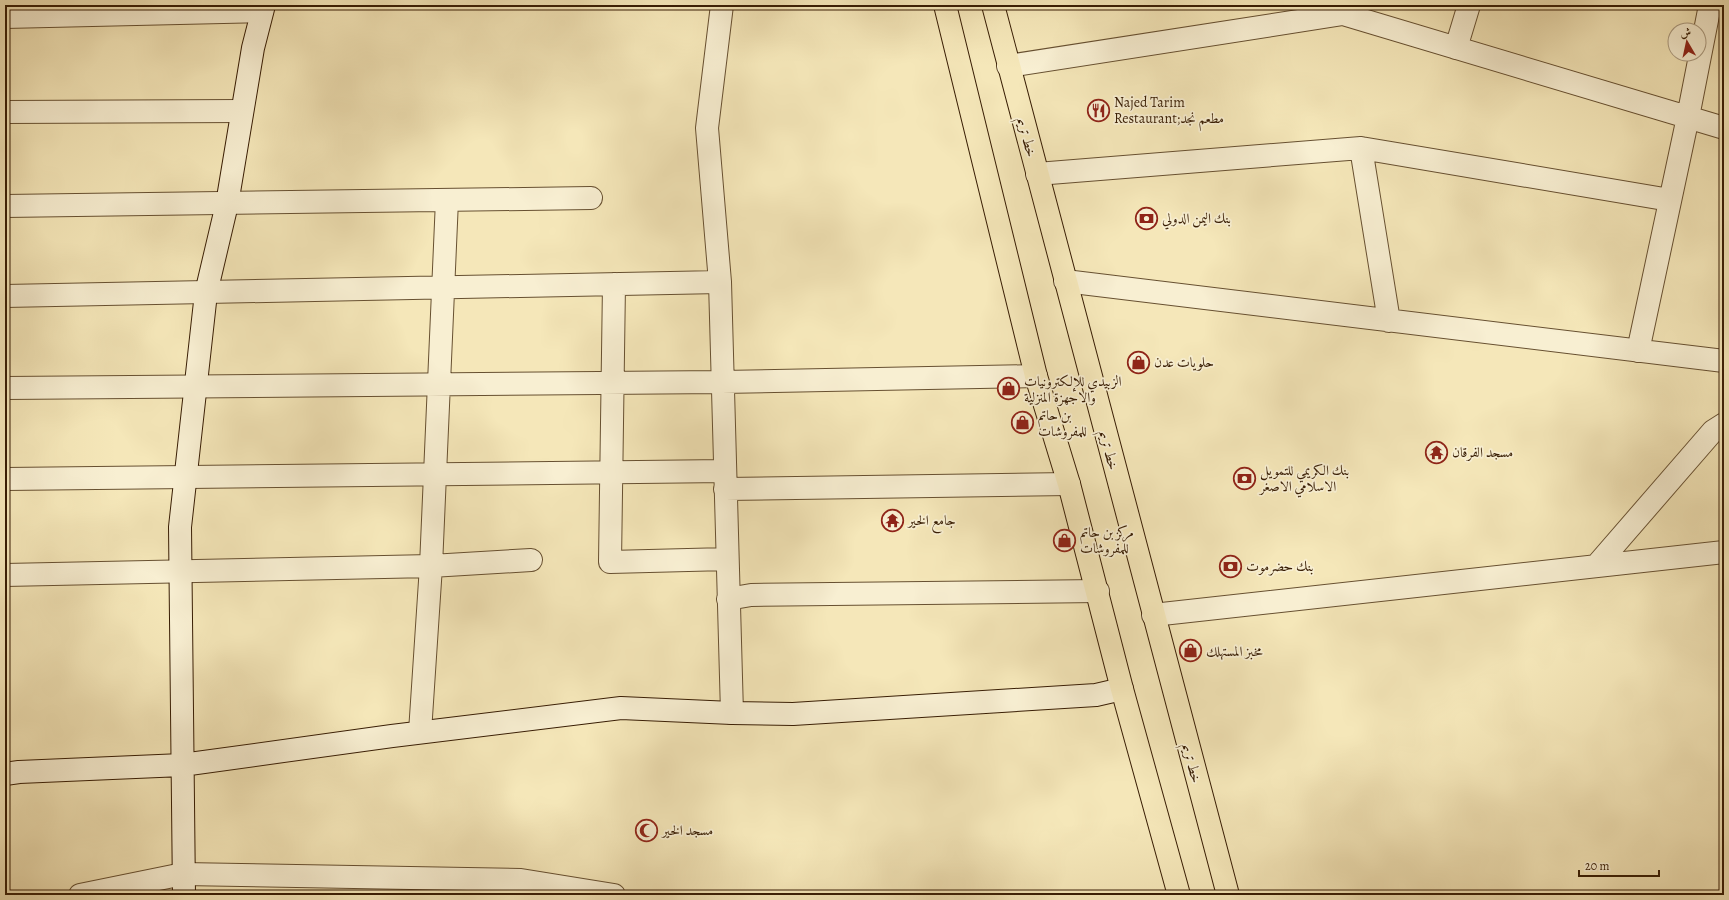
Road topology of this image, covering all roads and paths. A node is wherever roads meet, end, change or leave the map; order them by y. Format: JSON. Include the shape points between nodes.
{"nodes":[{"id":1,"x":722,"y":5,"type":"edge"},
{"id":2,"x":945,"y":5,"type":"edge"},
{"id":3,"x":993,"y":5,"type":"edge"},
{"id":4,"x":1469,"y":5,"type":"edge"},
{"id":5,"x":1710,"y":5,"type":"edge"},
{"id":6,"x":263,"y":8,"type":"edge"},
{"id":7,"x":5,"y":17,"type":"edge"},
{"id":8,"x":1456,"y":48,"type":"junction"},
{"id":9,"x":1008,"y":66,"type":"junction"},
{"id":10,"x":242,"y":111,"type":"junction"},
{"id":11,"x":5,"y":112,"type":"edge"},
{"id":12,"x":1688,"y":117,"type":"junction"},
{"id":13,"x":1724,"y":128,"type":"edge"},
{"id":14,"x":1361,"y":148,"type":"junction"},
{"id":15,"x":1037,"y":174,"type":"junction"},
{"id":16,"x":590,"y":198,"type":"dead end"},
{"id":17,"x":447,"y":200,"type":"junction"},
{"id":18,"x":1670,"y":200,"type":"junction"},
{"id":19,"x":227,"y":204,"type":"junction"},
{"id":20,"x":5,"y":206,"type":"edge"},
{"id":21,"x":1065,"y":281,"type":"junction"},
{"id":22,"x":720,"y":282,"type":"junction"},
{"id":23,"x":614,"y":284,"type":"junction"},
{"id":24,"x":444,"y":288,"type":"junction"},
{"id":25,"x":206,"y":293,"type":"junction"},
{"id":26,"x":5,"y":296,"type":"edge"},
{"id":27,"x":1389,"y":321,"type":"junction"},
{"id":28,"x":1638,"y":351,"type":"junction"},
{"id":29,"x":1724,"y":361,"type":"edge"},
{"id":30,"x":1036,"y":376,"type":"junction"},
{"id":31,"x":612,"y":382,"type":"junction"},
{"id":32,"x":722,"y":382,"type":"junction"},
{"id":33,"x":439,"y":384,"type":"junction"},
{"id":34,"x":195,"y":386,"type":"junction"},
{"id":35,"x":5,"y":388,"type":"edge"},
{"id":36,"x":1724,"y":424,"type":"edge"},
{"id":37,"x":611,"y":472,"type":"junction"},
{"id":38,"x":435,"y":474,"type":"junction"},
{"id":39,"x":186,"y":476,"type":"junction"},
{"id":40,"x":5,"y":479,"type":"edge"},
{"id":41,"x":725,"y":480,"type":"junction"},
{"id":42,"x":1069,"y":484,"type":"junction"},
{"id":43,"x":1724,"y":552,"type":"edge"},
{"id":44,"x":727,"y":559,"type":"junction"},
{"id":45,"x":532,"y":560,"type":"dead end"},
{"id":46,"x":431,"y":566,"type":"junction"},
{"id":47,"x":1596,"y":566,"type":"junction"},
{"id":48,"x":180,"y":571,"type":"junction"},
{"id":49,"x":5,"y":575,"type":"edge"},
{"id":50,"x":1098,"y":591,"type":"junction"},
{"id":51,"x":728,"y":600,"type":"junction"},
{"id":52,"x":1152,"y":615,"type":"junction"},
{"id":53,"x":1122,"y":689,"type":"junction"},
{"id":54,"x":732,"y":714,"type":"junction"},
{"id":55,"x":420,"y":732,"type":"junction"},
{"id":56,"x":182,"y":765,"type":"junction"},
{"id":57,"x":5,"y":774,"type":"edge"},
{"id":58,"x":184,"y":884,"type":"edge"},
{"id":59,"x":80,"y":895,"type":"edge"},
{"id":60,"x":614,"y":895,"type":"edge"},
{"id":61,"x":1179,"y":895,"type":"edge"},
{"id":62,"x":1228,"y":895,"type":"edge"}],
"edges":[{"from":1,"to":22,"type":"street","via":[[707,128]]},
{"from":2,"to":30,"type":"highway"},
{"from":3,"to":9,"type":"highway","name":"خط تريم"},
{"from":4,"to":8,"type":"street"},
{"from":5,"to":12,"type":"street"},
{"from":6,"to":7,"type":"street"},
{"from":6,"to":10,"type":"street"},
{"from":8,"to":9,"type":"street","via":[[1343,14]]},
{"from":8,"to":12,"type":"street"},
{"from":9,"to":15,"type":"highway","name":"خط تريم"},
{"from":10,"to":11,"type":"street"},
{"from":10,"to":19,"type":"street"},
{"from":12,"to":13,"type":"street"},
{"from":12,"to":18,"type":"street"},
{"from":14,"to":15,"type":"street"},
{"from":14,"to":18,"type":"street"},
{"from":14,"to":27,"type":"street"},
{"from":15,"to":21,"type":"highway","name":"خط تريم"},
{"from":16,"to":17,"type":"street"},
{"from":17,"to":19,"type":"street"},
{"from":17,"to":24,"type":"street"},
{"from":18,"to":28,"type":"street"},
{"from":19,"to":20,"type":"street"},
{"from":19,"to":25,"type":"street"},
{"from":21,"to":27,"type":"street"},
{"from":21,"to":52,"type":"highway","name":"خط تريم"},
{"from":22,"to":23,"type":"street"},
{"from":22,"to":32,"type":"street"},
{"from":23,"to":24,"type":"street"},
{"from":23,"to":31,"type":"street"},
{"from":24,"to":25,"type":"street"},
{"from":24,"to":33,"type":"street"},
{"from":25,"to":26,"type":"street"},
{"from":25,"to":34,"type":"street"},
{"from":27,"to":28,"type":"street"},
{"from":28,"to":29,"type":"street"},
{"from":30,"to":32,"type":"street"},
{"from":30,"to":42,"type":"highway"},
{"from":31,"to":32,"type":"street"},
{"from":31,"to":33,"type":"street"},
{"from":31,"to":37,"type":"street"},
{"from":32,"to":41,"type":"street"},
{"from":33,"to":34,"type":"street"},
{"from":33,"to":38,"type":"street"},
{"from":34,"to":35,"type":"street"},
{"from":34,"to":39,"type":"street"},
{"from":36,"to":47,"type":"street","via":[[1713,431]]},
{"from":37,"to":38,"type":"street"},
{"from":37,"to":41,"type":"street"},
{"from":37,"to":44,"type":"street","via":[[610,562]]},
{"from":38,"to":39,"type":"street"},
{"from":38,"to":46,"type":"street"},
{"from":39,"to":40,"type":"street"},
{"from":39,"to":48,"type":"street","via":[[180,527]]},
{"from":41,"to":42,"type":"street"},
{"from":41,"to":44,"type":"street"},
{"from":42,"to":50,"type":"highway"},
{"from":43,"to":47,"type":"street"},
{"from":44,"to":51,"type":"street"},
{"from":45,"to":46,"type":"street"},
{"from":46,"to":48,"type":"street"},
{"from":46,"to":55,"type":"street"},
{"from":47,"to":52,"type":"street"},
{"from":48,"to":49,"type":"street"},
{"from":48,"to":56,"type":"street"},
{"from":50,"to":51,"type":"street","via":[[751,595]]},
{"from":50,"to":53,"type":"highway"},
{"from":51,"to":54,"type":"street"},
{"from":52,"to":62,"type":"highway","name":"خط تريم"},
{"from":53,"to":54,"type":"street","via":[[1096,696],[793,714]]},
{"from":53,"to":61,"type":"highway"},
{"from":54,"to":55,"type":"street","via":[[621,708]]},
{"from":55,"to":56,"type":"street"},
{"from":56,"to":57,"type":"street"},
{"from":56,"to":58,"type":"street"},
{"from":58,"to":59,"type":"street"},
{"from":58,"to":60,"type":"street","via":[[521,880]]}]}
